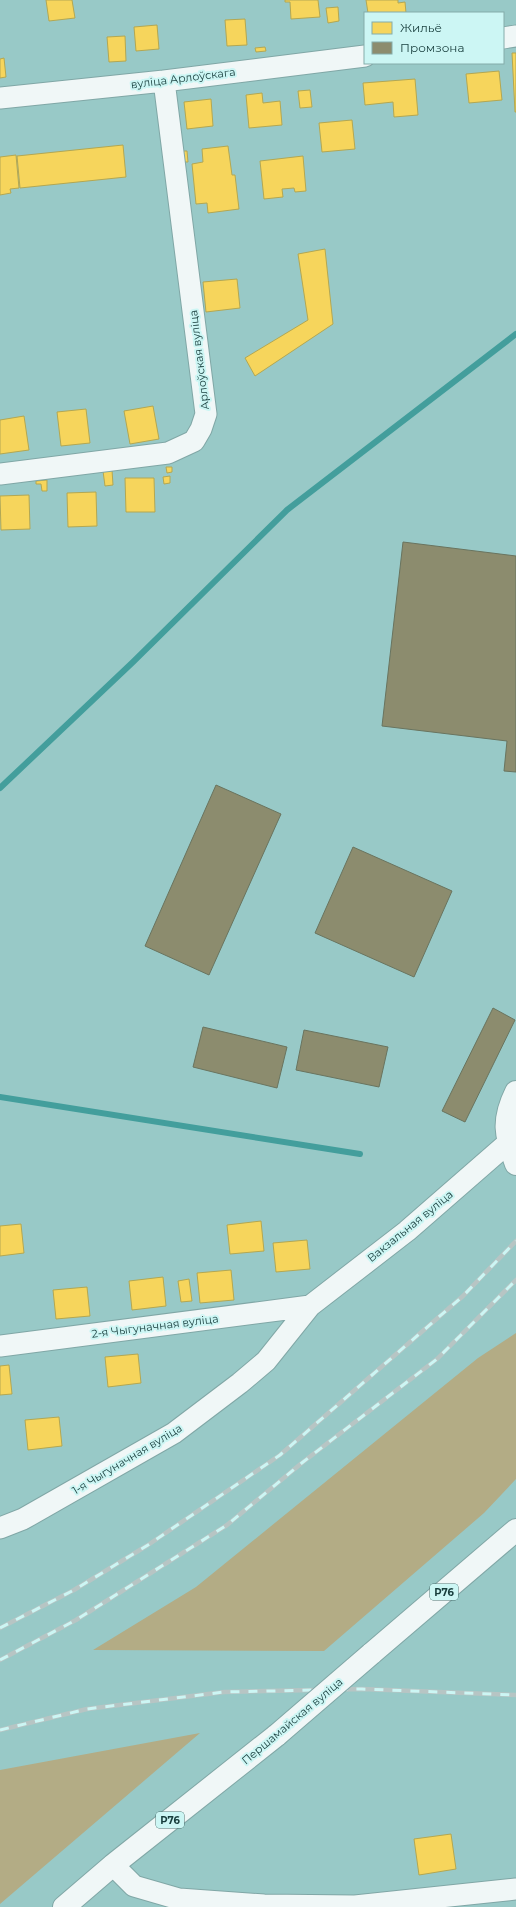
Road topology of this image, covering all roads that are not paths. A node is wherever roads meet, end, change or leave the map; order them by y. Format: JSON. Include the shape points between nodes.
{"nodes":[{"id":1,"x":516,"y":36,"type":"edge"},
{"id":2,"x":504,"y":38,"type":"edge"},
{"id":3,"x":364,"y":56,"type":"edge"},
{"id":4,"x":164,"y":81,"type":"junction"},
{"id":5,"x":0,"y":98,"type":"edge"},
{"id":6,"x":0,"y":474,"type":"edge"},
{"id":7,"x":516,"y":1092,"type":"edge"},
{"id":8,"x":508,"y":1143,"type":"junction"},
{"id":9,"x":516,"y":1164,"type":"edge"},
{"id":10,"x":310,"y":1306,"type":"junction"},
{"id":11,"x":0,"y":1346,"type":"edge"},
{"id":12,"x":0,"y":1528,"type":"edge"},
{"id":13,"x":516,"y":1530,"type":"edge"},
{"id":14,"x":113,"y":1865,"type":"junction"},
{"id":15,"x":516,"y":1889,"type":"edge"},
{"id":16,"x":64,"y":1907,"type":"edge"}],
"edges":[{"from":1,"to":2,"type":"street"},
{"from":3,"to":4,"type":"street","name":"вуліца Арлоўскага"},
{"from":4,"to":5,"type":"street","name":"вуліца Арлоўскага"},
{"from":4,"to":6,"type":"street","name":"Арлоўская вуліца","via":[[206,414],[202,430],[194,441],[168,453]]},
{"from":7,"to":8,"type":"main road","via":[[506,1123]]},
{"from":8,"to":9,"type":"main road"},
{"from":8,"to":10,"type":"street","name":"Вакзальная вуліца","via":[[407,1231]]},
{"from":10,"to":11,"type":"street","name":"2-я Чыгуначная вуліца"},
{"from":10,"to":12,"type":"street","name":"1-я Чыгуначная вуліца","via":[[266,1361],[174,1433],[23,1520]]},
{"from":13,"to":14,"type":"main road","name":"Першамайская вуліца","number":"Р76","bridge":true,"via":[[277,1735]]},
{"from":14,"to":15,"type":"street","via":[[134,1886],[179,1899],[355,1906]]},
{"from":14,"to":16,"type":"main road","name":"Першамайская вуліца","number":"Р76"}]}
